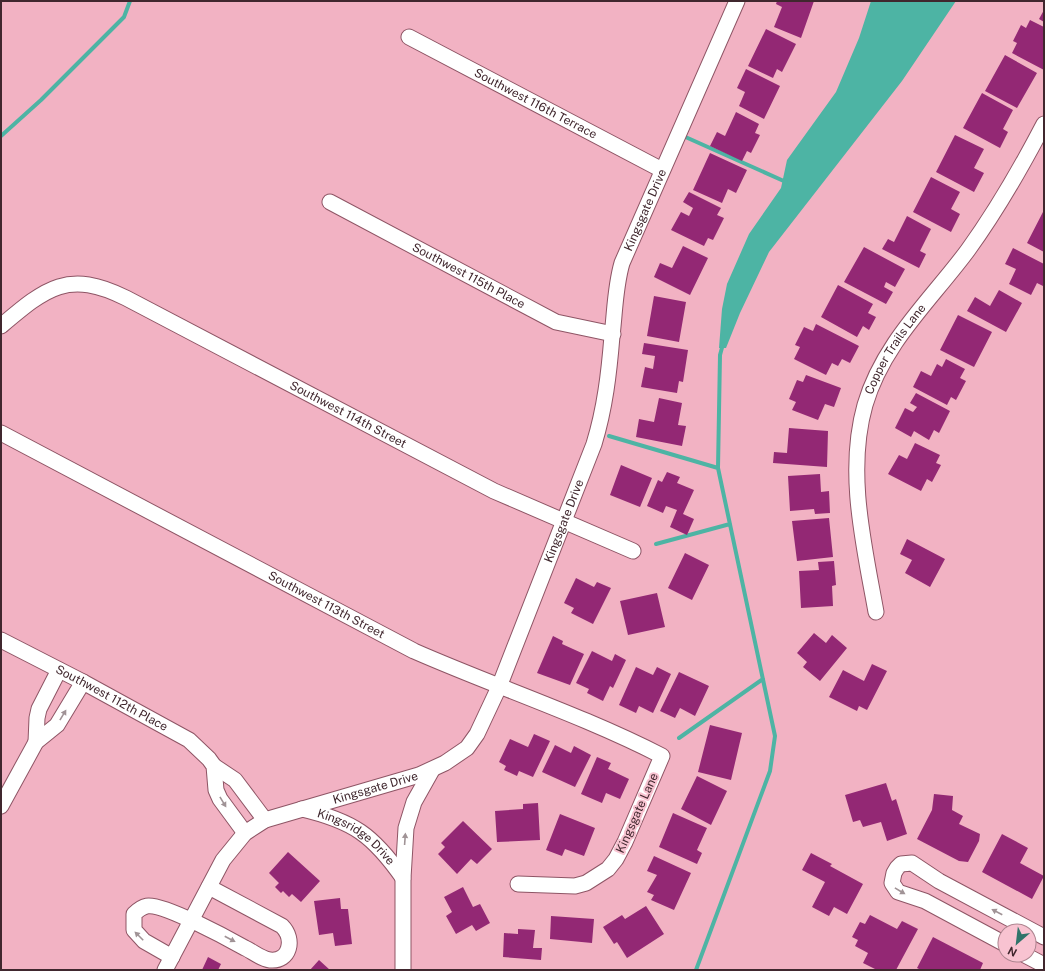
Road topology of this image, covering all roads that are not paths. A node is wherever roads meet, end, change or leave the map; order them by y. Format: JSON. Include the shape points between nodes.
{"nodes":[{"id":1,"x":737,"y":1,"type":"edge"},
{"id":2,"x":409,"y":37,"type":"dead end"},
{"id":3,"x":1044,"y":124,"type":"edge"},
{"id":4,"x":662,"y":170,"type":"junction"},
{"id":5,"x":330,"y":202,"type":"dead end"},
{"id":6,"x":1,"y":326,"type":"edge"},
{"id":7,"x":613,"y":334,"type":"junction"},
{"id":8,"x":1,"y":433,"type":"edge"},
{"id":9,"x":564,"y":522,"type":"junction"},
{"id":10,"x":633,"y":551,"type":"dead end"},
{"id":11,"x":876,"y":612,"type":"dead end"},
{"id":12,"x":1,"y":640,"type":"edge"},
{"id":13,"x":59,"y":670,"type":"junction"},
{"id":14,"x":83,"y":682,"type":"junction"},
{"id":15,"x":499,"y":687,"type":"junction"},
{"id":16,"x":36,"y":742,"type":"junction"},
{"id":17,"x":662,"y":756,"type":"joint"},
{"id":18,"x":214,"y":766,"type":"junction"},
{"id":19,"x":432,"y":770,"type":"junction"},
{"id":20,"x":1,"y":806,"type":"edge"},
{"id":21,"x":301,"y":809,"type":"junction"},
{"id":22,"x":265,"y":820,"type":"junction"},
{"id":23,"x":245,"y":833,"type":"junction"},
{"id":24,"x":403,"y":878,"type":"junction"},
{"id":25,"x":518,"y":884,"type":"dead end"},
{"id":26,"x":208,"y":887,"type":"junction"},
{"id":27,"x":191,"y":921,"type":"junction"},
{"id":28,"x":1018,"y":923,"type":"edge"},
{"id":29,"x":997,"y":940,"type":"edge"},
{"id":30,"x":172,"y":956,"type":"junction"},
{"id":31,"x":165,"y":970,"type":"edge"},
{"id":32,"x":403,"y":970,"type":"edge"}],
"edges":[{"from":1,"to":4,"type":"street","name":"Kingsgate Drive"},
{"from":2,"to":4,"type":"street","name":"Southwest 116th Terrace"},
{"from":3,"to":11,"type":"street","name":"Copper Trails Lane","via":[[1010,188],[985,226],[894,343],[865,405],[861,422],[857,476]]},
{"from":4,"to":7,"type":"street","name":"Kingsgate Drive","via":[[622,263],[616,290]]},
{"from":5,"to":7,"type":"street","name":"Southwest 115th Place","via":[[549,319],[567,326]]},
{"from":6,"to":9,"type":"street","name":"Southwest 114th Street","via":[[32,300],[65,284],[89,284],[112,291],[470,479]]},
{"from":7,"to":9,"type":"street","name":"Kingsgate Drive","via":[[602,417]]},
{"from":8,"to":15,"type":"street","name":"Southwest 113th Street","via":[[414,651]]},
{"from":9,"to":10,"type":"street","name":"Southwest 114th Street"},
{"from":9,"to":15,"type":"street","name":"Kingsgate Drive"},
{"from":12,"to":13,"type":"street","name":"Southwest 112th Place"},
{"from":13,"to":14,"type":"street","name":"Southwest 112th Place"},
{"from":13,"to":16,"type":"street","via":[[39,709]]},
{"from":16,"to":14,"type":"street","one_way":true,"via":[[57,725]]},
{"from":14,"to":18,"type":"street","name":"Southwest 112th Place","via":[[189,740]]},
{"from":15,"to":17,"type":"street","name":"Southwest 113th Street","via":[[630,739]]},
{"from":15,"to":19,"type":"street","name":"Kingsgate Drive","via":[[477,734],[467,748]]},
{"from":16,"to":20,"type":"street"},
{"from":17,"to":25,"type":"street","name":"Kingsgate Lane","via":[[625,842],[608,869],[586,883],[575,886]]},
{"from":18,"to":22,"type":"street","name":"Southwest 112th Place","via":[[235,780]]},
{"from":18,"to":23,"type":"street","one_way":true,"via":[[216,790]]},
{"from":19,"to":21,"type":"street","name":"Kingsgate Drive"},
{"from":24,"to":19,"type":"street","name":"Kingsridge Drive","one_way":true,"via":[[409,815],[419,791]]},
{"from":21,"to":22,"type":"street","name":"Kingsgate Drive"},
{"from":21,"to":24,"type":"street","name":"Kingsridge Drive","via":[[330,816],[355,827],[380,848]]},
{"from":22,"to":23,"type":"street","name":"Kingsgate Drive"},
{"from":23,"to":26,"type":"street","name":"Kingsgate Drive","via":[[223,860]]},
{"from":24,"to":32,"type":"street","name":"Kingsridge Drive"},
{"from":26,"to":27,"type":"street","name":"Kingsgate Drive"},
{"from":27,"to":26,"type":"street","one_way":true,"via":[[268,960],[279,958],[288,949],[290,938],[282,926]]},
{"from":27,"to":30,"type":"street","name":"Kingsgate Drive"},
{"from":30,"to":27,"type":"street","one_way":true,"via":[[137,935],[134,930],[134,914],[148,905]]},
{"from":28,"to":29,"type":"street","one_way":true,"via":[[939,881],[912,863],[901,864],[897,868],[892,883],[898,892],[925,901]]},
{"from":30,"to":31,"type":"street","name":"Kingsgate Drive"}]}
